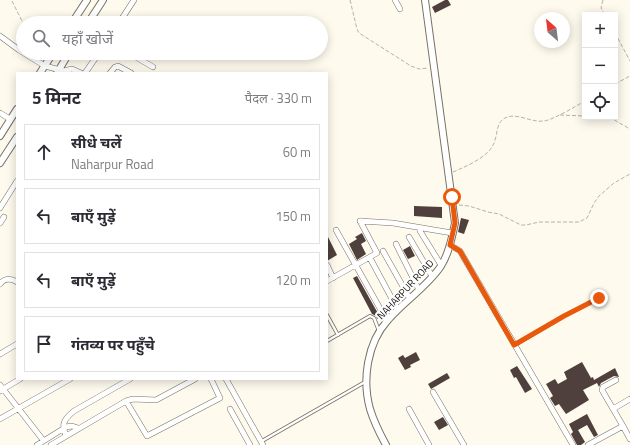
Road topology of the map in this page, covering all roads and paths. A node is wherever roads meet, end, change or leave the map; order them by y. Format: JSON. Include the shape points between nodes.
{"nodes":[{"id":1,"x":87,"y":0,"type":"edge"},
{"id":2,"x":103,"y":0,"type":"edge"},
{"id":3,"x":134,"y":0,"type":"edge"},
{"id":4,"x":350,"y":0,"type":"edge"},
{"id":5,"x":395,"y":0,"type":"edge"},
{"id":6,"x":425,"y":0,"type":"edge"},
{"id":7,"x":603,"y":0,"type":"edge"},
{"id":8,"x":12,"y":1,"type":"edge"},
{"id":9,"x":400,"y":9,"type":"dead end"},
{"id":10,"x":603,"y":12,"type":"edge"},
{"id":11,"x":20,"y":16,"type":"edge"},
{"id":12,"x":77,"y":16,"type":"edge"},
{"id":13,"x":93,"y":16,"type":"edge"},
{"id":14,"x":124,"y":16,"type":"edge"},
{"id":15,"x":0,"y":36,"type":"edge"},
{"id":16,"x":618,"y":39,"type":"edge"},
{"id":17,"x":16,"y":48,"type":"edge"},
{"id":18,"x":35,"y":60,"type":"edge"},
{"id":19,"x":49,"y":60,"type":"edge"},
{"id":20,"x":67,"y":60,"type":"edge"},
{"id":21,"x":94,"y":60,"type":"edge"},
{"id":22,"x":142,"y":60,"type":"edge"},
{"id":23,"x":630,"y":61,"type":"edge"},
{"id":24,"x":45,"y":66,"type":"junction"},
{"id":25,"x":154,"y":67,"type":"dead end"},
{"id":26,"x":434,"y":67,"type":"junction"},
{"id":27,"x":41,"y":72,"type":"edge"},
{"id":28,"x":62,"y":72,"type":"edge"},
{"id":29,"x":79,"y":72,"type":"edge"},
{"id":30,"x":87,"y":72,"type":"edge"},
{"id":31,"x":111,"y":72,"type":"edge"},
{"id":32,"x":129,"y":72,"type":"edge"},
{"id":33,"x":630,"y":76,"type":"edge"},
{"id":34,"x":618,"y":82,"type":"edge"},
{"id":35,"x":582,"y":103,"type":"edge"},
{"id":36,"x":16,"y":111,"type":"edge"},
{"id":37,"x":0,"y":113,"type":"edge"},
{"id":38,"x":559,"y":115,"type":"junction"},
{"id":39,"x":582,"y":116,"type":"edge"},
{"id":40,"x":10,"y":120,"type":"junction"},
{"id":41,"x":614,"y":120,"type":"edge"},
{"id":42,"x":630,"y":129,"type":"edge"},
{"id":43,"x":0,"y":136,"type":"edge"},
{"id":44,"x":16,"y":139,"type":"edge"},
{"id":45,"x":0,"y":163,"type":"edge"},
{"id":46,"x":449,"y":174,"type":"junction"},
{"id":47,"x":630,"y":174,"type":"edge"},
{"id":48,"x":16,"y":183,"type":"edge"},
{"id":49,"x":453,"y":204,"type":"junction"},
{"id":50,"x":0,"y":208,"type":"edge"},
{"id":51,"x":4,"y":217,"type":"dead end"},
{"id":52,"x":0,"y":223,"type":"edge"},
{"id":53,"x":336,"y":230,"type":"dead end"},
{"id":54,"x":420,"y":231,"type":"dead end"},
{"id":55,"x":452,"y":233,"type":"junction"},
{"id":56,"x":409,"y":237,"type":"dead end"},
{"id":57,"x":396,"y":244,"type":"dead end"},
{"id":58,"x":450,"y":245,"type":"junction"},
{"id":59,"x":383,"y":250,"type":"dead end"},
{"id":60,"x":370,"y":258,"type":"junction"},
{"id":61,"x":356,"y":265,"type":"junction"},
{"id":62,"x":441,"y":265,"type":"junction"},
{"id":63,"x":328,"y":267,"type":"edge"},
{"id":64,"x":432,"y":276,"type":"junction"},
{"id":65,"x":333,"y":278,"type":"junction"},
{"id":66,"x":328,"y":280,"type":"edge"},
{"id":67,"x":16,"y":282,"type":"edge"},
{"id":68,"x":0,"y":284,"type":"edge"},
{"id":69,"x":419,"y":290,"type":"junction"},
{"id":70,"x":599,"y":298,"type":"dead end"},
{"id":71,"x":410,"y":299,"type":"junction"},
{"id":72,"x":398,"y":310,"type":"junction"},
{"id":73,"x":328,"y":317,"type":"edge"},
{"id":74,"x":387,"y":321,"type":"junction"},
{"id":75,"x":380,"y":332,"type":"junction"},
{"id":76,"x":338,"y":334,"type":"junction"},
{"id":77,"x":328,"y":340,"type":"edge"},
{"id":78,"x":16,"y":345,"type":"edge"},
{"id":79,"x":514,"y":345,"type":"junction"},
{"id":80,"x":0,"y":354,"type":"edge"},
{"id":81,"x":18,"y":380,"type":"edge"},
{"id":82,"x":68,"y":380,"type":"edge"},
{"id":83,"x":128,"y":380,"type":"edge"},
{"id":84,"x":193,"y":380,"type":"edge"},
{"id":85,"x":211,"y":380,"type":"edge"},
{"id":86,"x":227,"y":380,"type":"edge"},
{"id":87,"x":367,"y":380,"type":"junction"},
{"id":88,"x":616,"y":380,"type":"dead end"},
{"id":89,"x":1,"y":387,"type":"edge"},
{"id":90,"x":433,"y":392,"type":"dead end"},
{"id":91,"x":630,"y":399,"type":"edge"},
{"id":92,"x":126,"y":401,"type":"junction"},
{"id":93,"x":18,"y":409,"type":"junction"},
{"id":94,"x":230,"y":409,"type":"dead end"},
{"id":95,"x":409,"y":409,"type":"dead end"},
{"id":96,"x":613,"y":409,"type":"junction"},
{"id":97,"x":0,"y":419,"type":"edge"},
{"id":98,"x":623,"y":426,"type":"junction"},
{"id":99,"x":63,"y":428,"type":"junction"},
{"id":100,"x":78,"y":428,"type":"junction"},
{"id":101,"x":66,"y":436,"type":"junction"},
{"id":102,"x":630,"y":439,"type":"edge"},
{"id":103,"x":43,"y":440,"type":"junction"},
{"id":104,"x":262,"y":443,"type":"edge"},
{"id":105,"x":38,"y":445,"type":"edge"},
{"id":106,"x":51,"y":445,"type":"edge"},
{"id":107,"x":250,"y":445,"type":"edge"},
{"id":108,"x":386,"y":445,"type":"edge"},
{"id":109,"x":429,"y":445,"type":"edge"},
{"id":110,"x":464,"y":445,"type":"edge"},
{"id":111,"x":572,"y":445,"type":"edge"},
{"id":112,"x":588,"y":445,"type":"edge"}],
"edges":[{"from":1,"to":12,"type":"street"},
{"from":2,"to":13,"type":"street"},
{"from":3,"to":14,"type":"street"},
{"from":4,"to":26,"type":"path","via":[[357,29],[364,37],[411,66],[419,69]]},
{"from":5,"to":9,"type":"street"},
{"from":6,"to":26,"type":"street","name":"NAHARPUR ROAD"},
{"from":7,"to":10,"type":"path","via":[[601,8]]},
{"from":8,"to":11,"type":"path"},
{"from":15,"to":17,"type":"street"},
{"from":16,"to":23,"type":"path"},
{"from":18,"to":24,"type":"street"},
{"from":19,"to":24,"type":"street"},
{"from":20,"to":28,"type":"street"},
{"from":21,"to":30,"type":"street"},
{"from":22,"to":25,"type":"street"},
{"from":24,"to":27,"type":"street"},
{"from":24,"to":28,"type":"street"},
{"from":26,"to":46,"type":"street","name":"NAHARPUR ROAD"},
{"from":28,"to":29,"type":"street","via":[[72,69]]},
{"from":31,"to":32,"type":"street","via":[[118,66]]},
{"from":33,"to":34,"type":"path"},
{"from":35,"to":38,"type":"path"},
{"from":36,"to":40,"type":"street"},
{"from":37,"to":40,"type":"street"},
{"from":38,"to":39,"type":"path"},
{"from":38,"to":46,"type":"path","via":[[543,122],[518,116],[503,118],[489,151],[469,165]]},
{"from":40,"to":43,"type":"street"},
{"from":41,"to":42,"type":"path"},
{"from":44,"to":45,"type":"street"},
{"from":46,"to":49,"type":"street","name":"NAHARPUR ROAD"},
{"from":47,"to":49,"type":"path","via":[[599,196],[587,218],[579,222],[539,222],[521,225],[498,214]]},
{"from":48,"to":50,"type":"street"},
{"from":49,"to":55,"type":"street","name":"NAHARPUR ROAD","via":[[455,223]]},
{"from":51,"to":52,"type":"street"},
{"from":53,"to":61,"type":"street"},
{"from":54,"to":62,"type":"street"},
{"from":55,"to":58,"type":"street","name":"NAHARPUR ROAD"},
{"from":55,"to":60,"type":"street","via":[[393,223],[360,221],[377,253]]},
{"from":56,"to":64,"type":"street"},
{"from":57,"to":69,"type":"street"},
{"from":58,"to":62,"type":"street","name":"NAHARPUR ROAD"},
{"from":58,"to":79,"type":"street","via":[[460,251]]},
{"from":59,"to":71,"type":"street"},
{"from":60,"to":61,"type":"street"},
{"from":60,"to":72,"type":"street"},
{"from":61,"to":65,"type":"street"},
{"from":61,"to":74,"type":"street"},
{"from":62,"to":64,"type":"street","name":"NAHARPUR ROAD"},
{"from":63,"to":65,"type":"street"},
{"from":64,"to":69,"type":"street","name":"NAHARPUR ROAD"},
{"from":65,"to":66,"type":"street"},
{"from":67,"to":68,"type":"street","via":[[6,279]]},
{"from":69,"to":71,"type":"street","name":"NAHARPUR ROAD"},
{"from":70,"to":79,"type":"lane"},
{"from":71,"to":72,"type":"street","name":"NAHARPUR ROAD"},
{"from":72,"to":74,"type":"street","name":"NAHARPUR ROAD"},
{"from":73,"to":76,"type":"lane"},
{"from":74,"to":75,"type":"street","name":"NAHARPUR ROAD"},
{"from":75,"to":76,"type":"lane","via":[[374,318],[370,316]]},
{"from":75,"to":87,"type":"street","name":"NAHARPUR ROAD","via":[[369,355]]},
{"from":76,"to":77,"type":"lane"},
{"from":78,"to":80,"type":"street"},
{"from":79,"to":111,"type":"street"},
{"from":81,"to":89,"type":"street"},
{"from":82,"to":93,"type":"street"},
{"from":83,"to":99,"type":"street","via":[[74,411],[64,421]]},
{"from":84,"to":92,"type":"street","via":[[156,400]]},
{"from":85,"to":92,"type":"street","via":[[220,398],[147,436]]},
{"from":86,"to":104,"type":"street"},
{"from":87,"to":104,"type":"lane"},
{"from":87,"to":108,"type":"street","name":"NAHARPUR ROAD","via":[[370,408]]},
{"from":88,"to":96,"type":"street","via":[[602,390]]},
{"from":89,"to":93,"type":"street"},
{"from":90,"to":110,"type":"street"},
{"from":91,"to":96,"type":"street"},
{"from":92,"to":100,"type":"street"},
{"from":93,"to":97,"type":"street"},
{"from":93,"to":103,"type":"street"},
{"from":94,"to":107,"type":"street"},
{"from":95,"to":109,"type":"street"},
{"from":96,"to":98,"type":"street"},
{"from":98,"to":102,"type":"street"},
{"from":98,"to":112,"type":"street"},
{"from":99,"to":100,"type":"street"},
{"from":99,"to":101,"type":"street"},
{"from":99,"to":103,"type":"street"},
{"from":100,"to":101,"type":"street"},
{"from":101,"to":106,"type":"street"},
{"from":103,"to":105,"type":"street"}]}
